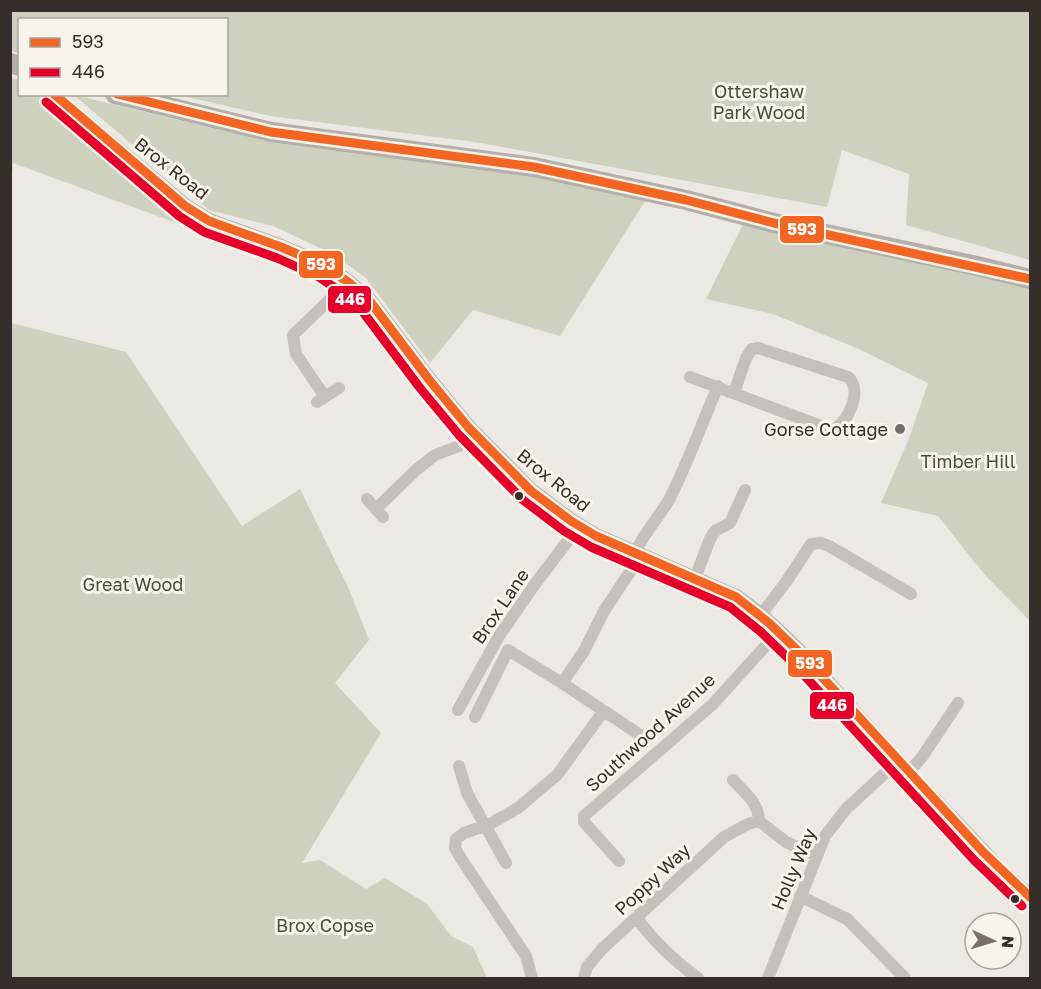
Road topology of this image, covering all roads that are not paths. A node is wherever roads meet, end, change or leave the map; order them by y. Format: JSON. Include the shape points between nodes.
{"nodes":[{"id":1,"x":56,"y":96,"type":"edge"},
{"id":2,"x":123,"y":96,"type":"edge"},
{"id":3,"x":1030,"y":279,"type":"edge"},
{"id":4,"x":348,"y":282,"type":"junction"},
{"id":5,"x":690,"y":377,"type":"dead end"},
{"id":6,"x":718,"y":386,"type":"junction"},
{"id":7,"x":339,"y":388,"type":"dead end"},
{"id":8,"x":734,"y":393,"type":"junction"},
{"id":9,"x":472,"y":432,"type":"junction"},
{"id":10,"x":745,"y":490,"type":"dead end"},
{"id":11,"x":367,"y":499,"type":"dead end"},
{"id":12,"x":579,"y":526,"type":"junction"},
{"id":13,"x":638,"y":554,"type":"junction"},
{"id":14,"x":695,"y":578,"type":"junction"},
{"id":15,"x":910,"y":594,"type":"dead end"},
{"id":16,"x":761,"y":615,"type":"junction"},
{"id":17,"x":779,"y":631,"type":"junction"},
{"id":18,"x":562,"y":683,"type":"junction"},
{"id":19,"x":953,"y":703,"type":"dead end"},
{"id":20,"x":458,"y":710,"type":"dead end"},
{"id":21,"x":603,"y":712,"type":"junction"},
{"id":22,"x":475,"y":717,"type":"dead end"},
{"id":23,"x":646,"y":739,"type":"dead end"},
{"id":24,"x":459,"y":766,"type":"dead end"},
{"id":25,"x":903,"y":768,"type":"junction"},
{"id":26,"x":733,"y":780,"type":"dead end"},
{"id":27,"x":759,"y":822,"type":"junction"},
{"id":28,"x":485,"y":826,"type":"junction"},
{"id":29,"x":817,"y":856,"type":"junction"},
{"id":30,"x":619,"y":861,"type":"dead end"},
{"id":31,"x":506,"y":863,"type":"dead end"},
{"id":32,"x":800,"y":896,"type":"junction"},
{"id":33,"x":1030,"y":897,"type":"edge"},
{"id":34,"x":637,"y":918,"type":"junction"},
{"id":35,"x":532,"y":978,"type":"edge"},
{"id":36,"x":584,"y":978,"type":"edge"},
{"id":37,"x":698,"y":978,"type":"edge"},
{"id":38,"x":768,"y":978,"type":"edge"},
{"id":39,"x":905,"y":978,"type":"edge"}],
"edges":[{"from":1,"to":4,"type":"street","name":"Brox Road","via":[[185,206],[208,221],[325,266]]},
{"from":2,"to":3,"type":"main road","via":[[271,132],[534,167]]},
{"from":4,"to":7,"type":"street","via":[[293,335],[296,354],[321,399]]},
{"from":4,"to":9,"type":"street","name":"Brox Road","via":[[369,300]]},
{"from":5,"to":6,"type":"street"},
{"from":6,"to":8,"type":"street"},
{"from":6,"to":13,"type":"street","via":[[671,495],[660,517],[642,536]]},
{"from":8,"to":8,"type":"street","via":[[832,430],[846,418],[856,392],[848,376],[758,348],[752,349],[746,358]]},
{"from":9,"to":11,"type":"street","via":[[459,446],[442,451],[426,463],[380,513]]},
{"from":9,"to":12,"type":"street","name":"Brox Road","via":[[531,491]]},
{"from":10,"to":14,"type":"street","via":[[730,523],[715,531],[710,539]]},
{"from":12,"to":13,"type":"street","name":"Brox Road"},
{"from":12,"to":20,"type":"street","name":"Brox Lane","via":[[499,636]]},
{"from":13,"to":14,"type":"street","name":"Brox Road"},
{"from":13,"to":18,"type":"street"},
{"from":14,"to":16,"type":"street","name":"Brox Road","via":[[736,597]]},
{"from":15,"to":16,"type":"street","via":[[829,546],[811,544]]},
{"from":16,"to":17,"type":"street","name":"Brox Road"},
{"from":17,"to":25,"type":"street","name":"Brox Road"},
{"from":17,"to":30,"type":"street","name":"Southwood Avenue","via":[[713,704],[584,816],[584,822]]},
{"from":18,"to":21,"type":"street"},
{"from":18,"to":22,"type":"street","via":[[508,650]]},
{"from":19,"to":25,"type":"street","name":"Holly Way","via":[[922,757]]},
{"from":21,"to":23,"type":"street"},
{"from":21,"to":28,"type":"street","via":[[557,775],[518,808]]},
{"from":24,"to":28,"type":"street","via":[[467,793]]},
{"from":25,"to":29,"type":"street","name":"Holly Way","via":[[838,818]]},
{"from":25,"to":33,"type":"street","name":"Brox Road"},
{"from":26,"to":27,"type":"street","via":[[755,804]]},
{"from":27,"to":29,"type":"street","via":[[786,842]]},
{"from":27,"to":34,"type":"street","name":"Poppy Way","via":[[724,837]]},
{"from":28,"to":31,"type":"street"},
{"from":28,"to":35,"type":"street","via":[[464,834],[456,840],[455,848],[526,956]]},
{"from":29,"to":32,"type":"street","name":"Holly Way"},
{"from":32,"to":38,"type":"street","name":"Holly Way"},
{"from":32,"to":39,"type":"street","via":[[847,919]]},
{"from":34,"to":36,"type":"street","name":"Poppy Way","via":[[597,954]]},
{"from":34,"to":37,"type":"street","via":[[659,944]]}]}
